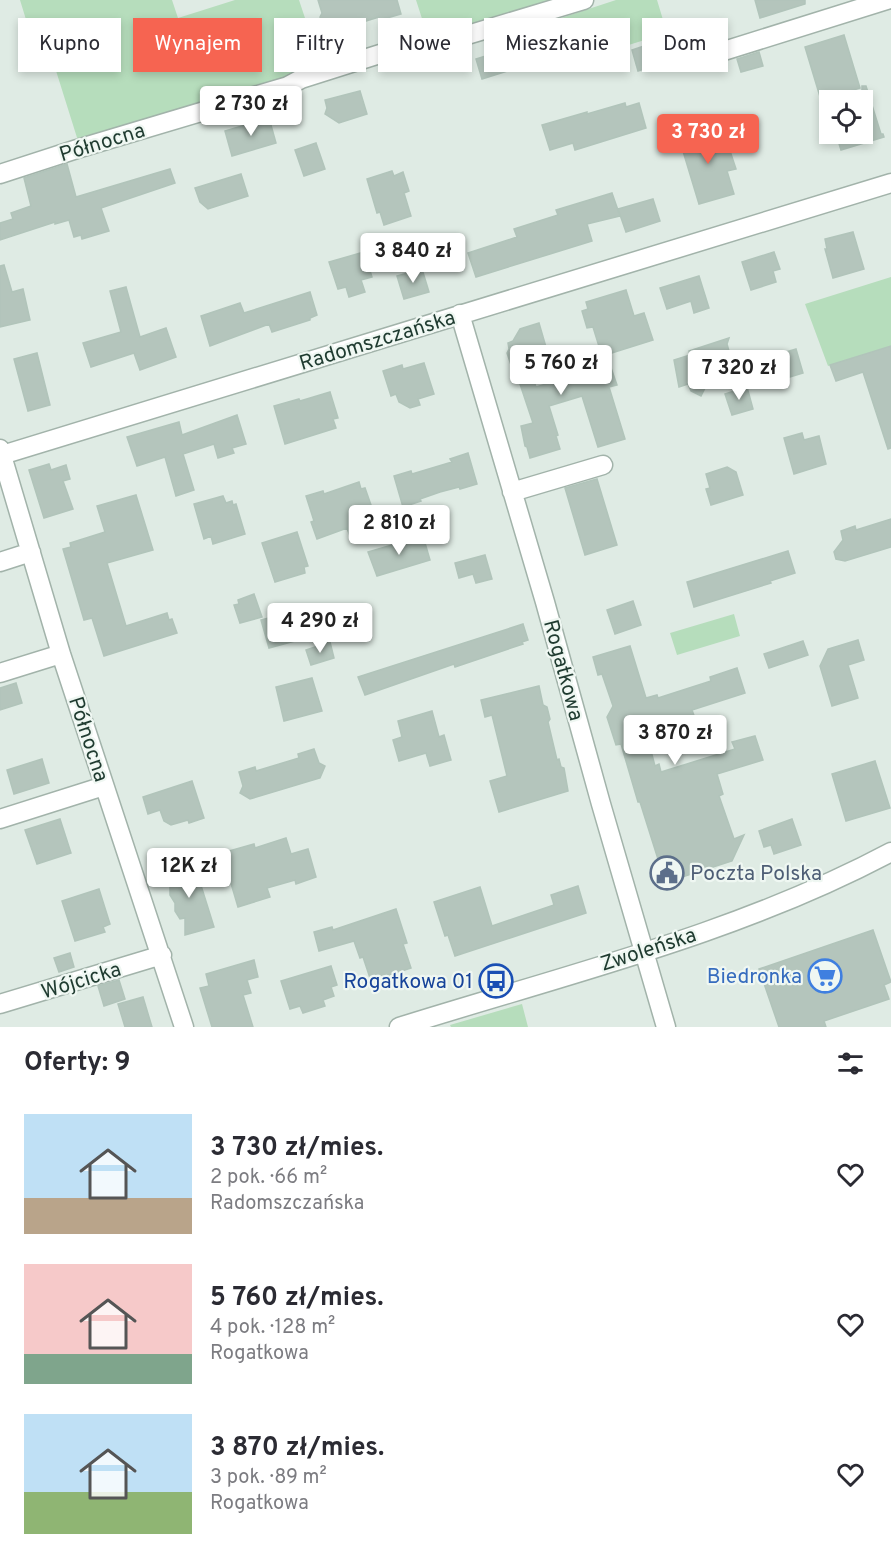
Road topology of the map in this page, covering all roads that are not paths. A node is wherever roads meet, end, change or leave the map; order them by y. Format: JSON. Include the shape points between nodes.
{"nodes":[{"id":1,"x":584,"y":0,"type":"edge"},
{"id":2,"x":887,"y":0,"type":"edge"},
{"id":3,"x":728,"y":50,"type":"edge"},
{"id":4,"x":0,"y":174,"type":"edge"},
{"id":5,"x":891,"y":183,"type":"edge"},
{"id":6,"x":460,"y":314,"type":"junction"},
{"id":7,"x":1,"y":452,"type":"edge"},
{"id":8,"x":603,"y":465,"type":"dead end"},
{"id":9,"x":512,"y":492,"type":"junction"},
{"id":10,"x":31,"y":552,"type":"junction"},
{"id":11,"x":0,"y":562,"type":"edge"},
{"id":12,"x":61,"y":654,"type":"junction"},
{"id":13,"x":0,"y":673,"type":"edge"},
{"id":14,"x":104,"y":786,"type":"junction"},
{"id":15,"x":0,"y":819,"type":"edge"},
{"id":16,"x":891,"y":852,"type":"edge"},
{"id":17,"x":643,"y":952,"type":"junction"},
{"id":18,"x":162,"y":955,"type":"junction"},
{"id":19,"x":0,"y":1004,"type":"edge"},
{"id":20,"x":184,"y":1027,"type":"edge"},
{"id":21,"x":399,"y":1027,"type":"edge"},
{"id":22,"x":666,"y":1027,"type":"edge"}],
"edges":[{"from":1,"to":4,"type":"street","name":"Północna","via":[[465,36],[402,47]]},
{"from":2,"to":3,"type":"street"},
{"from":5,"to":6,"type":"street","name":"Radomszczańska"},
{"from":6,"to":7,"type":"street","name":"Radomszczańska"},
{"from":6,"to":9,"type":"street","name":"Rogatkowa"},
{"from":7,"to":10,"type":"street","name":"Północna"},
{"from":8,"to":9,"type":"street"},
{"from":9,"to":17,"type":"street","name":"Rogatkowa"},
{"from":10,"to":11,"type":"street"},
{"from":10,"to":12,"type":"street","name":"Północna"},
{"from":12,"to":13,"type":"street"},
{"from":12,"to":14,"type":"street","name":"Północna"},
{"from":14,"to":15,"type":"street"},
{"from":14,"to":18,"type":"street","name":"Północna"},
{"from":16,"to":17,"type":"street","name":"Zwoleńska","via":[[762,911]]},
{"from":17,"to":21,"type":"street","name":"Zwoleńska"},
{"from":17,"to":22,"type":"street","name":"Rogatkowa"},
{"from":18,"to":19,"type":"street","name":"Wójcicka"},
{"from":18,"to":20,"type":"street","name":"Północna"}]}
